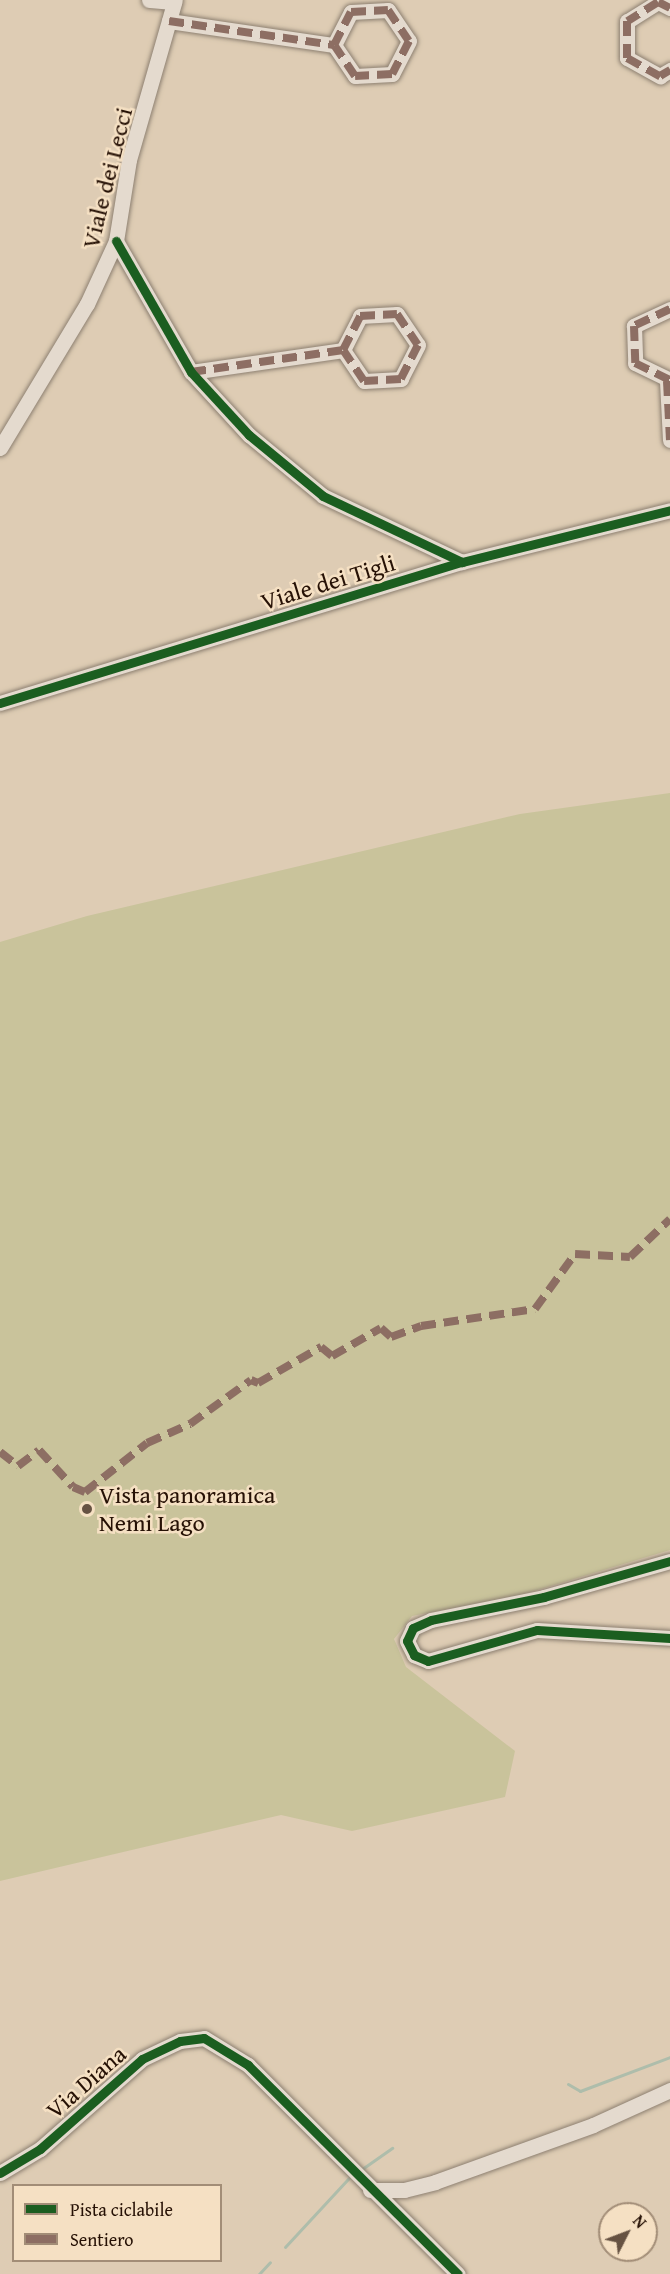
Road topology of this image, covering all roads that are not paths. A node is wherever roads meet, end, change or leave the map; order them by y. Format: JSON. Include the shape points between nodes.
{"nodes":[{"id":1,"x":149,"y":0,"type":"edge"},
{"id":2,"x":175,"y":1,"type":"edge"},
{"id":3,"x":670,"y":8,"type":"edge"},
{"id":4,"x":169,"y":21,"type":"junction"},
{"id":5,"x":334,"y":45,"type":"junction"},
{"id":6,"x":670,"y":70,"type":"edge"},
{"id":7,"x":116,"y":241,"type":"junction"},
{"id":8,"x":670,"y":309,"type":"edge"},
{"id":9,"x":343,"y":350,"type":"junction"},
{"id":10,"x":191,"y":372,"type":"junction"},
{"id":11,"x":669,"y":381,"type":"edge"},
{"id":12,"x":670,"y":440,"type":"edge"},
{"id":13,"x":0,"y":448,"type":"edge"},
{"id":14,"x":670,"y":510,"type":"edge"},
{"id":15,"x":462,"y":561,"type":"junction"},
{"id":16,"x":0,"y":703,"type":"edge"},
{"id":17,"x":670,"y":1561,"type":"edge"},
{"id":18,"x":670,"y":1638,"type":"edge"},
{"id":19,"x":670,"y":2090,"type":"edge"},
{"id":20,"x":0,"y":2173,"type":"edge"},
{"id":21,"x":370,"y":2190,"type":"junction"},
{"id":22,"x":458,"y":2274,"type":"edge"}],
"edges":[{"from":1,"to":2,"type":"street"},
{"from":2,"to":4,"type":"street","name":"Viale dei Lecci"},
{"from":3,"to":6,"type":"street","via":[[658,2],[627,21],[627,58],[660,76]]},
{"from":4,"to":5,"type":"street"},
{"from":4,"to":7,"type":"street","name":"Viale dei Lecci","via":[[129,160]]},
{"from":5,"to":5,"type":"street","via":[[355,76],[374,75],[392,74],[409,41],[388,10],[379,10],[351,12]]},
{"from":7,"to":10,"type":"street"},
{"from":7,"to":13,"type":"street","name":"Viale dei Lecci","via":[[87,304]]},
{"from":8,"to":11,"type":"street","via":[[634,326],[635,363]]},
{"from":9,"to":9,"type":"street","via":[[364,381],[401,379],[418,345],[397,314],[360,316]]},
{"from":9,"to":10,"type":"street"},
{"from":10,"to":15,"type":"street","via":[[232,418],[310,487]]},
{"from":11,"to":12,"type":"street"},
{"from":14,"to":15,"type":"street","name":"Viale dei Tigli"},
{"from":15,"to":16,"type":"street","name":"Viale dei Tigli"},
{"from":17,"to":18,"type":"street","via":[[544,1597],[431,1620],[413,1628],[407,1641],[414,1655],[428,1661],[537,1630]]},
{"from":19,"to":21,"type":"street","via":[[593,2125],[435,2182],[404,2190]]},
{"from":20,"to":21,"type":"street","name":"Via Diana","via":[[40,2149],[127,2069],[190,2038],[217,2042],[238,2056]]},
{"from":21,"to":22,"type":"street","name":"Via Diana"}]}
